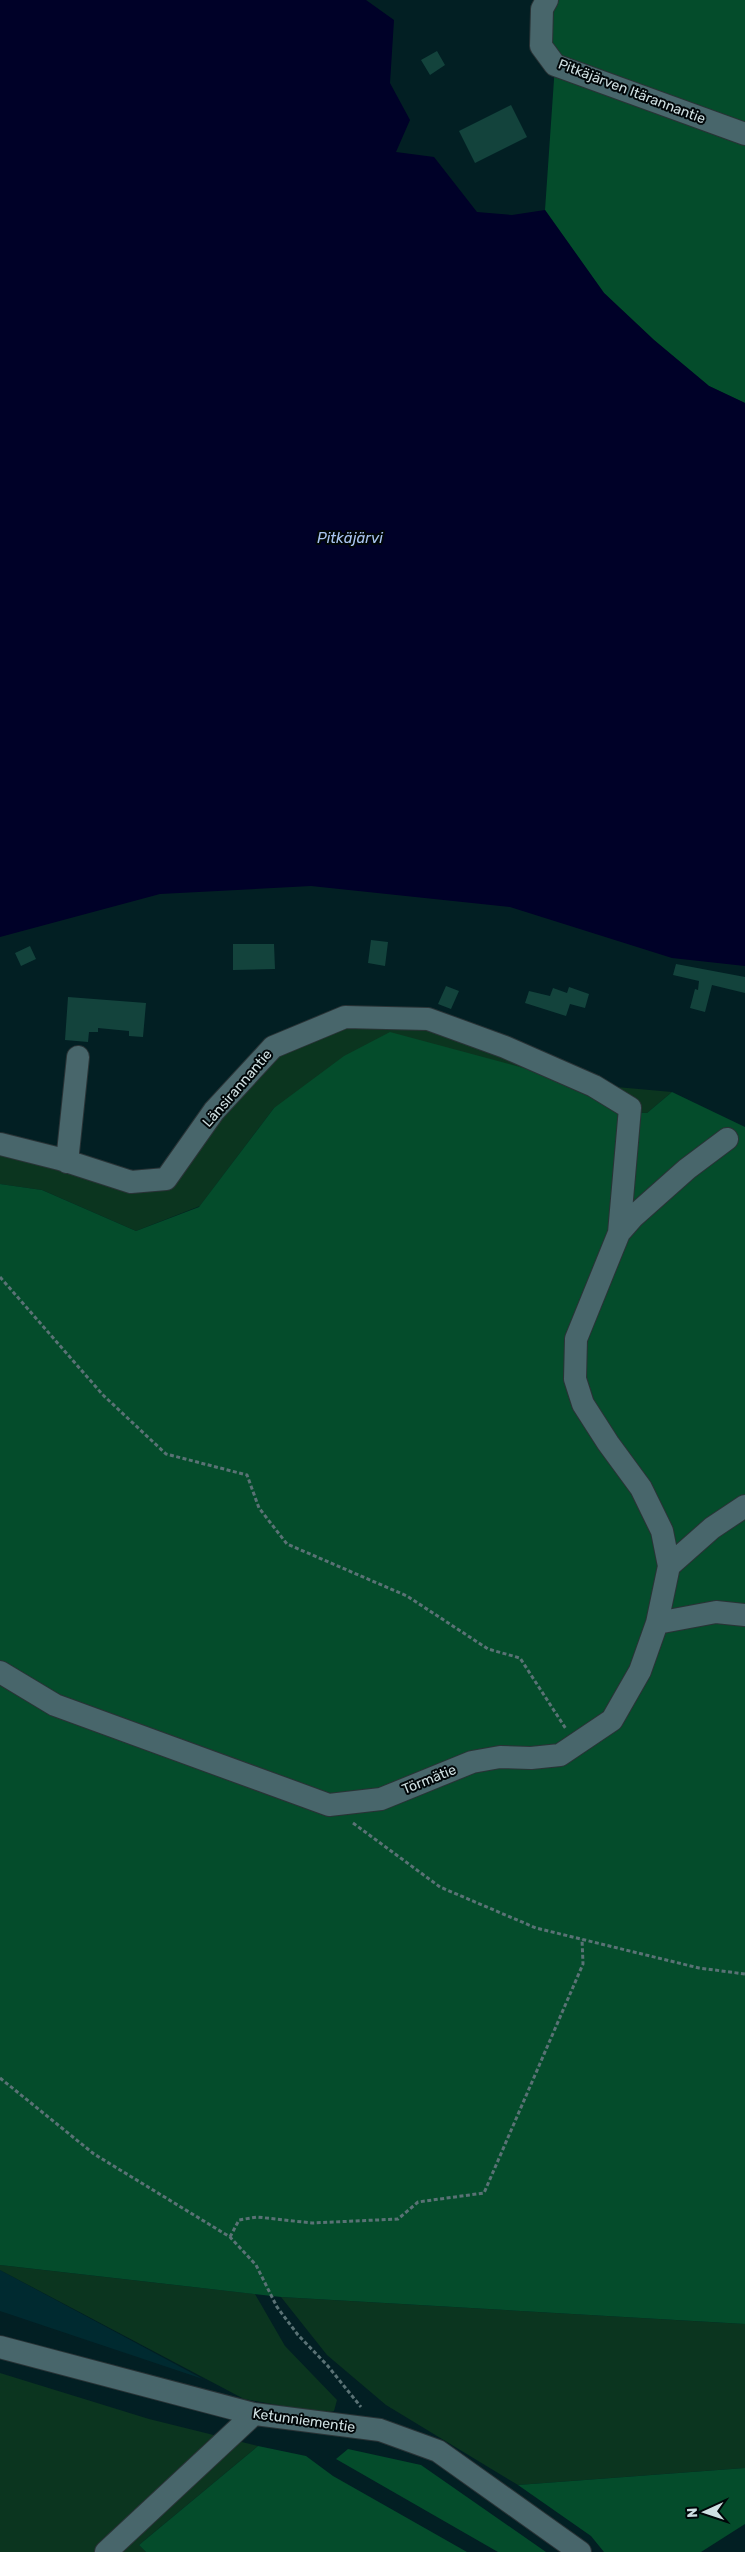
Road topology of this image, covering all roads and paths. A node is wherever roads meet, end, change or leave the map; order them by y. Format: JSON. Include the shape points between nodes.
{"nodes":[{"id":1,"x":546,"y":0,"type":"edge"},
{"id":2,"x":745,"y":134,"type":"edge"},
{"id":3,"x":78,"y":1057,"type":"dead end"},
{"id":4,"x":727,"y":1139,"type":"dead end"},
{"id":5,"x":0,"y":1144,"type":"edge"},
{"id":6,"x":67,"y":1162,"type":"junction"},
{"id":7,"x":619,"y":1233,"type":"junction"},
{"id":8,"x":0,"y":1277,"type":"edge"},
{"id":9,"x":745,"y":1506,"type":"edge"},
{"id":10,"x":669,"y":1566,"type":"junction"},
{"id":11,"x":745,"y":1614,"type":"edge"},
{"id":12,"x":657,"y":1623,"type":"junction"},
{"id":13,"x":0,"y":1672,"type":"edge"},
{"id":14,"x":576,"y":1744,"type":"junction"},
{"id":15,"x":329,"y":1805,"type":"junction"},
{"id":16,"x":582,"y":1939,"type":"junction"},
{"id":17,"x":745,"y":1974,"type":"edge"},
{"id":18,"x":0,"y":2078,"type":"edge"},
{"id":19,"x":230,"y":2236,"type":"junction"},
{"id":20,"x":0,"y":2347,"type":"edge"},
{"id":21,"x":254,"y":2414,"type":"junction"},
{"id":22,"x":380,"y":2430,"type":"junction"},
{"id":23,"x":106,"y":2552,"type":"edge"},
{"id":24,"x":580,"y":2552,"type":"edge"}],
"edges":[{"from":1,"to":2,"type":"street","name":"Pitkäjärven Itärannantie","via":[[542,9],[541,46],[555,65]]},
{"from":3,"to":6,"type":"street"},
{"from":4,"to":7,"type":"street","via":[[687,1169]]},
{"from":5,"to":6,"type":"street","name":"Länsirannantie"},
{"from":6,"to":7,"type":"street","name":"Länsirannantie","via":[[131,1182],[166,1179],[214,1111],[273,1047],[345,1017],[428,1019],[505,1047],[594,1086],[630,1108]]},
{"from":7,"to":10,"type":"street","via":[[576,1339],[575,1379],[583,1404],[641,1488],[662,1531]]},
{"from":8,"to":14,"type":"path","via":[[104,1395],[166,1454],[247,1475],[259,1508],[286,1544],[407,1596],[488,1649],[520,1658]]},
{"from":9,"to":10,"type":"street","via":[[712,1528]]},
{"from":10,"to":12,"type":"street","name":"Törmätie"},
{"from":11,"to":12,"type":"street","via":[[716,1612]]},
{"from":12,"to":14,"type":"street","name":"Törmätie","via":[[640,1671],[612,1720]]},
{"from":13,"to":15,"type":"street","name":"Törmätie","via":[[55,1705]]},
{"from":14,"to":15,"type":"street","name":"Törmätie","via":[[560,1755],[500,1757],[472,1762],[381,1799]]},
{"from":15,"to":16,"type":"path","via":[[440,1887],[536,1928]]},
{"from":16,"to":17,"type":"path","via":[[699,1968]]},
{"from":16,"to":19,"type":"path","via":[[583,1964],[484,2193],[418,2202],[398,2219],[312,2224],[257,2217],[239,2220]]},
{"from":18,"to":19,"type":"path","via":[[94,2154]]},
{"from":19,"to":22,"type":"path","via":[[256,2264],[277,2308]]},
{"from":20,"to":21,"type":"street","name":"Ketunniementie"},
{"from":21,"to":22,"type":"street","name":"Ketunniementie"},
{"from":21,"to":23,"type":"street"},
{"from":22,"to":24,"type":"street","name":"Ketunniementie","via":[[438,2450]]}]}
